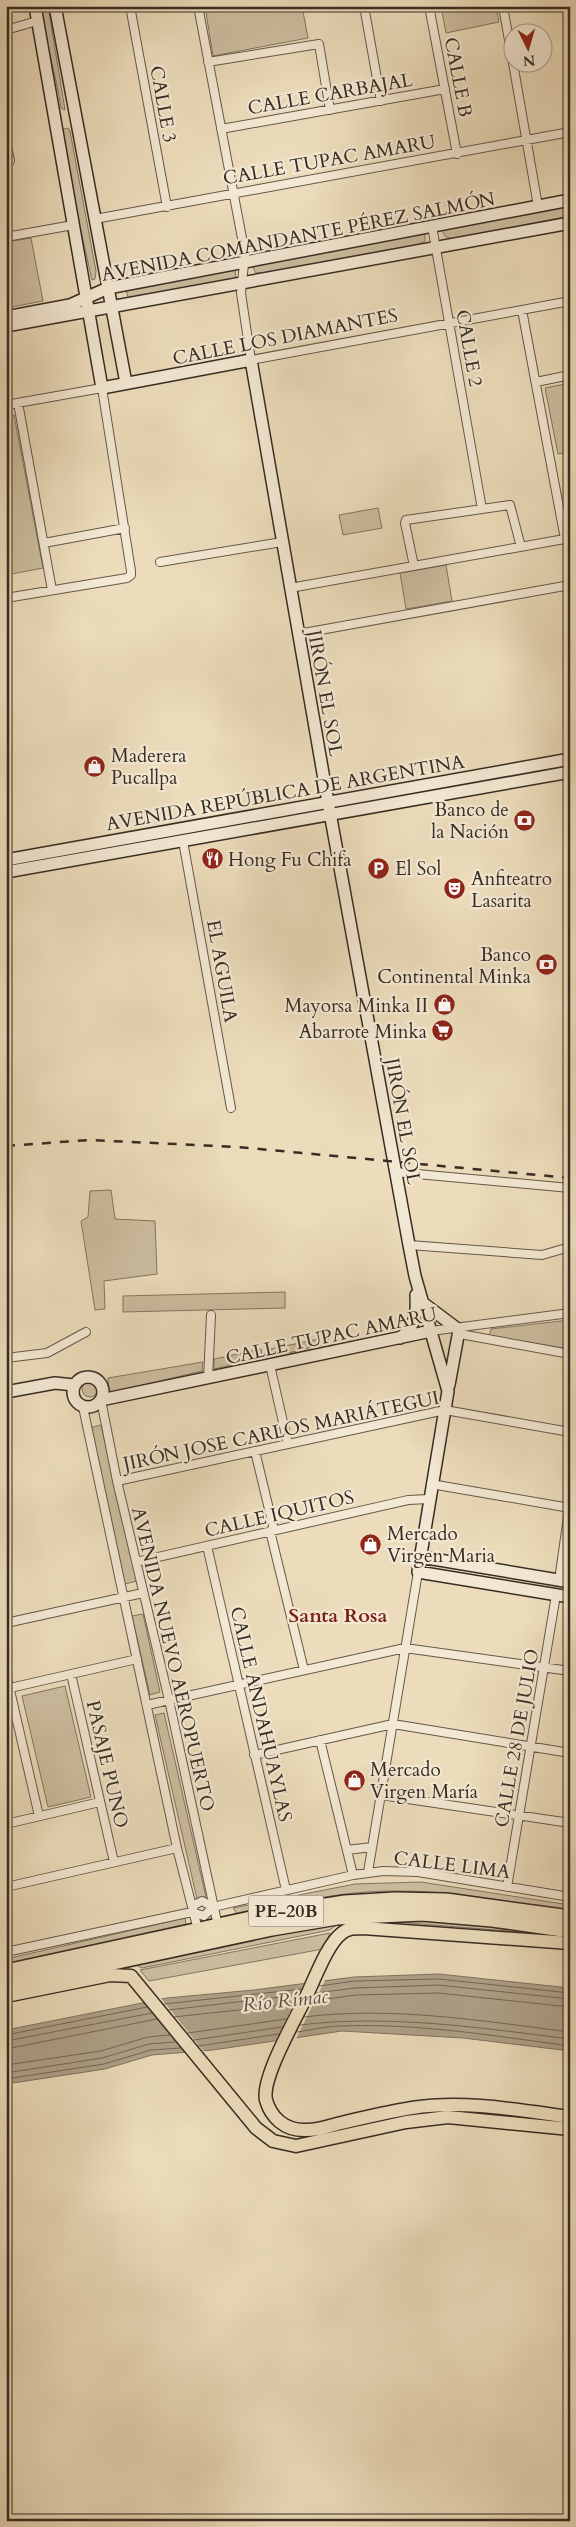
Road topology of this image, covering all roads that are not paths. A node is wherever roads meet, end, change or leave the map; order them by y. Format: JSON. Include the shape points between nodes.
{"nodes":[{"id":1,"x":34,"y":6,"type":"edge"},
{"id":2,"x":55,"y":6,"type":"edge"},
{"id":3,"x":130,"y":6,"type":"edge"},
{"id":4,"x":198,"y":6,"type":"edge"},
{"id":5,"x":364,"y":6,"type":"edge"},
{"id":6,"x":429,"y":6,"type":"edge"},
{"id":7,"x":503,"y":6,"type":"edge"},
{"id":8,"x":37,"y":21,"type":"junction"},
{"id":9,"x":6,"y":30,"type":"edge"},
{"id":10,"x":208,"y":62,"type":"junction"},
{"id":11,"x":445,"y":89,"type":"junction"},
{"id":12,"x":381,"y":101,"type":"junction"},
{"id":13,"x":330,"y":110,"type":"junction"},
{"id":14,"x":75,"y":116,"type":"junction"},
{"id":15,"x":54,"y":119,"type":"junction"},
{"id":16,"x":221,"y":129,"type":"junction"},
{"id":17,"x":570,"y":132,"type":"edge"},
{"id":18,"x":6,"y":140,"type":"edge"},
{"id":19,"x":525,"y":140,"type":"junction"},
{"id":20,"x":457,"y":154,"type":"junction"},
{"id":21,"x":8,"y":165,"type":"edge"},
{"id":22,"x":233,"y":195,"type":"junction"},
{"id":23,"x":570,"y":200,"type":"edge"},
{"id":24,"x":538,"y":206,"type":"junction"},
{"id":25,"x":166,"y":207,"type":"junction"},
{"id":26,"x":95,"y":219,"type":"junction"},
{"id":27,"x":570,"y":223,"type":"edge"},
{"id":28,"x":73,"y":225,"type":"junction"},
{"id":29,"x":432,"y":226,"type":"junction"},
{"id":30,"x":6,"y":237,"type":"edge"},
{"id":31,"x":436,"y":248,"type":"junction"},
{"id":32,"x":245,"y":262,"type":"junction"},
{"id":33,"x":243,"y":282,"type":"junction"},
{"id":34,"x":108,"y":288,"type":"junction"},
{"id":35,"x":86,"y":299,"type":"junction"},
{"id":36,"x":570,"y":301,"type":"edge"},
{"id":37,"x":112,"y":307,"type":"junction"},
{"id":38,"x":522,"y":310,"type":"junction"},
{"id":39,"x":89,"y":311,"type":"junction"},
{"id":40,"x":6,"y":317,"type":"edge"},
{"id":41,"x":450,"y":323,"type":"junction"},
{"id":42,"x":6,"y":326,"type":"edge"},
{"id":43,"x":251,"y":360,"type":"junction"},
{"id":44,"x":570,"y":376,"type":"edge"},
{"id":45,"x":536,"y":382,"type":"junction"},
{"id":46,"x":126,"y":383,"type":"junction"},
{"id":47,"x":102,"y":388,"type":"junction"},
{"id":48,"x":18,"y":403,"type":"junction"},
{"id":49,"x":6,"y":405,"type":"edge"},
{"id":50,"x":482,"y":510,"type":"junction"},
{"id":51,"x":125,"y":528,"type":"junction"},
{"id":52,"x":567,"y":538,"type":"edge"},
{"id":53,"x":282,"y":542,"type":"junction"},
{"id":54,"x":44,"y":543,"type":"junction"},
{"id":55,"x":521,"y":547,"type":"junction"},
{"id":56,"x":160,"y":562,"type":"dead end"},
{"id":57,"x":414,"y":566,"type":"junction"},
{"id":58,"x":570,"y":585,"type":"edge"},
{"id":59,"x":290,"y":588,"type":"junction"},
{"id":60,"x":52,"y":590,"type":"junction"},
{"id":61,"x":6,"y":598,"type":"edge"},
{"id":62,"x":298,"y":634,"type":"junction"},
{"id":63,"x":570,"y":759,"type":"edge"},
{"id":64,"x":570,"y":772,"type":"edge"},
{"id":65,"x":328,"y":802,"type":"junction"},
{"id":66,"x":330,"y":815,"type":"junction"},
{"id":67,"x":183,"y":841,"type":"junction"},
{"id":68,"x":6,"y":860,"type":"edge"},
{"id":69,"x":6,"y":872,"type":"edge"},
{"id":70,"x":231,"y":1108,"type":"dead end"},
{"id":71,"x":395,"y":1172,"type":"junction"},
{"id":72,"x":570,"y":1188,"type":"edge"},
{"id":73,"x":409,"y":1245,"type":"junction"},
{"id":74,"x":570,"y":1247,"type":"edge"},
{"id":75,"x":415,"y":1276,"type":"junction"},
{"id":76,"x":423,"y":1303,"type":"junction"},
{"id":77,"x":570,"y":1313,"type":"edge"},
{"id":78,"x":211,"y":1315,"type":"dead end"},
{"id":79,"x":431,"y":1331,"type":"junction"},
{"id":80,"x":458,"y":1331,"type":"junction"},
{"id":81,"x":86,"y":1332,"type":"dead end"},
{"id":82,"x":400,"y":1338,"type":"junction"},
{"id":83,"x":570,"y":1354,"type":"edge"},
{"id":84,"x":6,"y":1358,"type":"edge"},
{"id":85,"x":270,"y":1365,"type":"junction"},
{"id":86,"x":208,"y":1379,"type":"junction"},
{"id":87,"x":74,"y":1385,"type":"junction"},
{"id":88,"x":448,"y":1391,"type":"junction"},
{"id":89,"x":6,"y":1392,"type":"edge"},
{"id":90,"x":101,"y":1400,"type":"junction"},
{"id":91,"x":83,"y":1406,"type":"junction"},
{"id":92,"x":444,"y":1410,"type":"junction"},
{"id":93,"x":570,"y":1432,"type":"edge"},
{"id":94,"x":288,"y":1444,"type":"junction"},
{"id":95,"x":255,"y":1451,"type":"junction"},
{"id":96,"x":117,"y":1481,"type":"junction"},
{"id":97,"x":431,"y":1484,"type":"junction"},
{"id":98,"x":429,"y":1499,"type":"junction"},
{"id":99,"x":569,"y":1506,"type":"edge"},
{"id":100,"x":272,"y":1531,"type":"junction"},
{"id":101,"x":206,"y":1546,"type":"junction"},
{"id":102,"x":421,"y":1557,"type":"junction"},
{"id":103,"x":136,"y":1562,"type":"junction"},
{"id":104,"x":418,"y":1572,"type":"junction"},
{"id":105,"x":564,"y":1581,"type":"edge"},
{"id":106,"x":143,"y":1592,"type":"junction"},
{"id":107,"x":556,"y":1595,"type":"junction"},
{"id":108,"x":125,"y":1596,"type":"junction"},
{"id":109,"x":570,"y":1597,"type":"edge"},
{"id":110,"x":6,"y":1622,"type":"edge"},
{"id":111,"x":405,"y":1648,"type":"junction"},
{"id":112,"x":137,"y":1659,"type":"junction"},
{"id":113,"x":545,"y":1667,"type":"junction"},
{"id":114,"x":304,"y":1670,"type":"junction"},
{"id":115,"x":570,"y":1672,"type":"edge"},
{"id":116,"x":6,"y":1673,"type":"edge"},
{"id":117,"x":71,"y":1674,"type":"junction"},
{"id":118,"x":237,"y":1685,"type":"junction"},
{"id":119,"x":10,"y":1688,"type":"junction"},
{"id":120,"x":168,"y":1700,"type":"junction"},
{"id":121,"x":147,"y":1705,"type":"junction"},
{"id":122,"x":393,"y":1724,"type":"junction"},
{"id":123,"x":320,"y":1740,"type":"junction"},
{"id":124,"x":532,"y":1747,"type":"junction"},
{"id":125,"x":570,"y":1753,"type":"edge"},
{"id":126,"x":254,"y":1755,"type":"junction"},
{"id":127,"x":381,"y":1795,"type":"junction"},
{"id":128,"x":100,"y":1802,"type":"junction"},
{"id":129,"x":39,"y":1816,"type":"junction"},
{"id":130,"x":519,"y":1816,"type":"junction"},
{"id":131,"x":6,"y":1824,"type":"edge"},
{"id":132,"x":570,"y":1824,"type":"edge"},
{"id":133,"x":372,"y":1847,"type":"junction"},
{"id":134,"x":177,"y":1848,"type":"junction"},
{"id":135,"x":347,"y":1850,"type":"junction"},
{"id":136,"x":114,"y":1862,"type":"junction"},
{"id":137,"x":368,"y":1872,"type":"junction"},
{"id":138,"x":353,"y":1875,"type":"junction"},
{"id":139,"x":6,"y":1887,"type":"edge"},
{"id":140,"x":507,"y":1887,"type":"junction"},
{"id":141,"x":286,"y":1890,"type":"junction"},
{"id":142,"x":570,"y":1897,"type":"edge"},
{"id":143,"x":213,"y":1906,"type":"junction"},
{"id":144,"x":192,"y":1912,"type":"junction"},
{"id":145,"x":570,"y":1918,"type":"edge"},
{"id":146,"x":218,"y":1926,"type":"junction"},
{"id":147,"x":198,"y":1930,"type":"junction"},
{"id":148,"x":570,"y":1930,"type":"edge"},
{"id":149,"x":570,"y":1943,"type":"edge"},
{"id":150,"x":7,"y":1951,"type":"edge"},
{"id":151,"x":6,"y":1972,"type":"edge"},
{"id":152,"x":6,"y":1985,"type":"edge"},
{"id":153,"x":6,"y":1996,"type":"edge"},
{"id":154,"x":570,"y":2117,"type":"edge"},
{"id":155,"x":570,"y":2129,"type":"edge"}],
"edges":[{"from":1,"to":8,"type":"main road"},
{"from":2,"to":14,"type":"main road"},
{"from":3,"to":25,"type":"street","name":"CALLE 3"},
{"from":4,"to":10,"type":"street","name":"JIRÓN EL SOL"},
{"from":5,"to":12,"type":"street"},
{"from":6,"to":11,"type":"street","name":"CALLE B"},
{"from":7,"to":19,"type":"street"},
{"from":8,"to":9,"type":"street"},
{"from":8,"to":15,"type":"main road"},
{"from":10,"to":13,"type":"street","via":[[319,44]]},
{"from":10,"to":16,"type":"street","name":"JIRÓN EL SOL"},
{"from":11,"to":12,"type":"street","name":"CALLE CARBAJAL"},
{"from":11,"to":20,"type":"street","name":"CALLE B"},
{"from":12,"to":13,"type":"street","name":"CALLE CARBAJAL"},
{"from":13,"to":16,"type":"street","name":"CALLE CARBAJAL"},
{"from":14,"to":15,"type":"main road"},
{"from":14,"to":26,"type":"main road"},
{"from":15,"to":28,"type":"main road"},
{"from":16,"to":22,"type":"street","name":"JIRÓN EL SOL"},
{"from":17,"to":19,"type":"street","name":"CALLE TUPAC AMARU"},
{"from":18,"to":21,"type":"street"},
{"from":19,"to":20,"type":"street","name":"CALLE TUPAC AMARU"},
{"from":19,"to":24,"type":"street"},
{"from":20,"to":22,"type":"street","name":"CALLE TUPAC AMARU"},
{"from":22,"to":25,"type":"street","name":"CALLE TUPAC AMARU"},
{"from":22,"to":32,"type":"street","name":"JIRÓN EL SOL"},
{"from":23,"to":24,"type":"main road","name":"AVENIDA COMANDANTE PÉREZ SALMÓN"},
{"from":24,"to":29,"type":"main road","name":"AVENIDA COMANDANTE PÉREZ SALMÓN"},
{"from":25,"to":26,"type":"street","name":"CALLE TUPAC AMARU"},
{"from":26,"to":34,"type":"main road"},
{"from":27,"to":31,"type":"main road","name":"AVENIDA COMANDANTE PÉREZ SALMÓN"},
{"from":28,"to":30,"type":"street"},
{"from":28,"to":35,"type":"main road"},
{"from":29,"to":31,"type":"street","name":"CALLE 2"},
{"from":29,"to":32,"type":"main road","name":"AVENIDA COMANDANTE PÉREZ SALMÓN"},
{"from":31,"to":33,"type":"main road","name":"AVENIDA COMANDANTE PÉREZ SALMÓN"},
{"from":31,"to":41,"type":"street","name":"CALLE 2"},
{"from":32,"to":33,"type":"street","name":"JIRÓN EL SOL"},
{"from":32,"to":34,"type":"main road","name":"AVENIDA COMANDANTE PÉREZ SALMÓN"},
{"from":33,"to":37,"type":"main road","name":"AVENIDA COMANDANTE PÉREZ SALMÓN"},
{"from":33,"to":43,"type":"street","name":"JIRÓN EL SOL","via":[[241,293]]},
{"from":34,"to":35,"type":"main road","name":"AVENIDA COMANDANTE PÉREZ SALMÓN"},
{"from":34,"to":37,"type":"main road"},
{"from":35,"to":39,"type":"main road"},
{"from":35,"to":40,"type":"main road","name":"AVENIDA COMANDANTE PÉREZ SALMÓN"},
{"from":36,"to":38,"type":"street","name":"CALLE LOS DIAMANTES"},
{"from":37,"to":39,"type":"main road","name":"AVENIDA COMANDANTE PÉREZ SALMÓN"},
{"from":37,"to":46,"type":"main road"},
{"from":38,"to":41,"type":"street","name":"CALLE LOS DIAMANTES"},
{"from":38,"to":45,"type":"street"},
{"from":39,"to":42,"type":"main road","name":"AVENIDA COMANDANTE PÉREZ SALMÓN"},
{"from":39,"to":47,"type":"main road"},
{"from":41,"to":43,"type":"street","name":"CALLE LOS DIAMANTES"},
{"from":41,"to":50,"type":"street","name":"CALLE 2"},
{"from":43,"to":46,"type":"main road","name":"CALLE LOS DIAMANTES"},
{"from":43,"to":53,"type":"main road","name":"JIRÓN EL SOL"},
{"from":44,"to":45,"type":"street"},
{"from":45,"to":52,"type":"street"},
{"from":46,"to":47,"type":"main road","name":"CALLE LOS DIAMANTES"},
{"from":47,"to":48,"type":"street","name":"CALLE LOS DIAMANTES"},
{"from":47,"to":51,"type":"street"},
{"from":48,"to":49,"type":"street","name":"CALLE LOS DIAMANTES"},
{"from":48,"to":54,"type":"street"},
{"from":50,"to":55,"type":"street","via":[[511,505]]},
{"from":50,"to":57,"type":"street","via":[[405,521]]},
{"from":51,"to":54,"type":"street"},
{"from":51,"to":60,"type":"street","via":[[131,575]]},
{"from":52,"to":55,"type":"street"},
{"from":53,"to":56,"type":"street"},
{"from":53,"to":59,"type":"main road","name":"JIRÓN EL SOL"},
{"from":54,"to":60,"type":"street"},
{"from":55,"to":57,"type":"street"},
{"from":57,"to":59,"type":"street"},
{"from":58,"to":62,"type":"street"},
{"from":59,"to":62,"type":"main road","name":"JIRÓN EL SOL"},
{"from":60,"to":61,"type":"street"},
{"from":62,"to":65,"type":"main road","name":"JIRÓN EL SOL"},
{"from":63,"to":65,"type":"main road","name":"AVENIDA REPÚBLICA DE ARGENTINA"},
{"from":64,"to":66,"type":"main road","name":"AVENIDA REPÚBLICA DE ARGENTINA"},
{"from":65,"to":66,"type":"main road","name":"JIRÓN EL SOL"},
{"from":65,"to":68,"type":"main road","name":"AVENIDA REPÚBLICA DE ARGENTINA"},
{"from":66,"to":67,"type":"main road","name":"AVENIDA REPÚBLICA DE ARGENTINA"},
{"from":66,"to":71,"type":"main road","name":"JIRÓN EL SOL"},
{"from":67,"to":69,"type":"main road","name":"AVENIDA REPÚBLICA DE ARGENTINA"},
{"from":67,"to":70,"type":"street","name":"EL AGUILA"},
{"from":71,"to":72,"type":"street"},
{"from":71,"to":73,"type":"main road","name":"JIRÓN EL SOL"},
{"from":73,"to":74,"type":"street","via":[[542,1255]]},
{"from":73,"to":75,"type":"main road","name":"JIRÓN EL SOL"},
{"from":75,"to":76,"type":"main road","name":"JIRÓN EL SOL"},
{"from":75,"to":82,"type":"main road","name":"JIRÓN EL SOL","via":[[416,1319]]},
{"from":76,"to":79,"type":"main road","name":"JIRÓN EL SOL"},
{"from":76,"to":80,"type":"main road"},
{"from":77,"to":80,"type":"street","name":"CALLE TUPAC AMARU"},
{"from":78,"to":86,"type":"street"},
{"from":79,"to":80,"type":"street","name":"CALLE TUPAC AMARU"},
{"from":79,"to":82,"type":"main road","name":"CALLE TUPAC AMARU"},
{"from":79,"to":88,"type":"main road","name":"JIRÓN EL SOL"},
{"from":80,"to":83,"type":"street","name":"CALLE TUPAC AMARU"},
{"from":80,"to":88,"type":"main road"},
{"from":81,"to":84,"type":"street","via":[[47,1353]]},
{"from":82,"to":85,"type":"main road","name":"CALLE TUPAC AMARU"},
{"from":85,"to":86,"type":"main road","name":"CALLE TUPAC AMARU"},
{"from":85,"to":94,"type":"street"},
{"from":86,"to":90,"type":"main road","name":"CALLE TUPAC AMARU"},
{"from":87,"to":89,"type":"main road","via":[[55,1383]]},
{"from":87,"to":90,"type":"main road","via":[[80,1378],[95,1378],[103,1388]]},
{"from":87,"to":91,"type":"main road","via":[[73,1396]]},
{"from":88,"to":92,"type":"main road"},
{"from":90,"to":91,"type":"main road","via":[[93,1406]]},
{"from":90,"to":96,"type":"street","name":"AVENIDA NUEVO AEROPUERTO"},
{"from":91,"to":108,"type":"street","name":"AVENIDA NUEVO AEROPUERTO"},
{"from":92,"to":93,"type":"street","name":"JIRÓN JOSE CARLOS MARIÁTEGUI"},
{"from":92,"to":94,"type":"street","name":"JIRÓN JOSE CARLOS MARIÁTEGUI"},
{"from":92,"to":97,"type":"main road"},
{"from":94,"to":95,"type":"street","name":"JIRÓN JOSE CARLOS MARIÁTEGUI"},
{"from":95,"to":96,"type":"street","name":"JIRÓN JOSE CARLOS MARIÁTEGUI"},
{"from":95,"to":100,"type":"street"},
{"from":96,"to":103,"type":"street","name":"AVENIDA NUEVO AEROPUERTO"},
{"from":97,"to":98,"type":"main road"},
{"from":97,"to":99,"type":"street"},
{"from":98,"to":100,"type":"street","name":"CALLE IQUITOS","via":[[408,1500]]},
{"from":98,"to":102,"type":"main road"},
{"from":99,"to":105,"type":"street"},
{"from":100,"to":101,"type":"street","name":"CALLE IQUITOS"},
{"from":100,"to":114,"type":"street"},
{"from":101,"to":103,"type":"street","name":"CALLE IQUITOS"},
{"from":101,"to":118,"type":"street","name":"CALLE ANDAHUAYLAS"},
{"from":102,"to":104,"type":"main road"},
{"from":102,"to":105,"type":"main road"},
{"from":103,"to":106,"type":"street","name":"AVENIDA NUEVO AEROPUERTO"},
{"from":104,"to":107,"type":"main road"},
{"from":104,"to":111,"type":"street"},
{"from":106,"to":108,"type":"street"},
{"from":106,"to":120,"type":"street","name":"AVENIDA NUEVO AEROPUERTO"},
{"from":107,"to":109,"type":"main road"},
{"from":107,"to":113,"type":"street","name":"CALLE 28 DE JULIO"},
{"from":108,"to":110,"type":"street"},
{"from":108,"to":112,"type":"street","name":"AVENIDA NUEVO AEROPUERTO"},
{"from":111,"to":113,"type":"street"},
{"from":111,"to":114,"type":"street"},
{"from":111,"to":122,"type":"street"},
{"from":112,"to":117,"type":"street"},
{"from":112,"to":121,"type":"street","name":"AVENIDA NUEVO AEROPUERTO"},
{"from":113,"to":115,"type":"street"},
{"from":113,"to":124,"type":"street","name":"CALLE 28 DE JULIO"},
{"from":114,"to":118,"type":"street"},
{"from":116,"to":119,"type":"street"},
{"from":117,"to":119,"type":"street"},
{"from":117,"to":128,"type":"street","name":"PASAJE PUNO"},
{"from":118,"to":120,"type":"street"},
{"from":118,"to":126,"type":"street","name":"CALLE ANDAHUAYLAS"},
{"from":119,"to":129,"type":"street"},
{"from":120,"to":121,"type":"street"},
{"from":120,"to":143,"type":"street","name":"AVENIDA NUEVO AEROPUERTO"},
{"from":121,"to":134,"type":"street","name":"AVENIDA NUEVO AEROPUERTO"},
{"from":122,"to":123,"type":"street"},
{"from":122,"to":124,"type":"street"},
{"from":122,"to":127,"type":"street"},
{"from":123,"to":126,"type":"street"},
{"from":123,"to":135,"type":"street"},
{"from":124,"to":125,"type":"street"},
{"from":124,"to":130,"type":"street","name":"CALLE 28 DE JULIO"},
{"from":126,"to":141,"type":"street","name":"CALLE ANDAHUAYLAS"},
{"from":127,"to":130,"type":"street"},
{"from":127,"to":133,"type":"street"},
{"from":128,"to":129,"type":"street"},
{"from":128,"to":136,"type":"street","name":"PASAJE PUNO"},
{"from":129,"to":131,"type":"street"},
{"from":130,"to":132,"type":"street"},
{"from":130,"to":140,"type":"street","name":"CALLE 28 DE JULIO"},
{"from":133,"to":135,"type":"street"},
{"from":133,"to":137,"type":"street"},
{"from":134,"to":136,"type":"street"},
{"from":134,"to":144,"type":"street","name":"AVENIDA NUEVO AEROPUERTO"},
{"from":135,"to":138,"type":"street"},
{"from":136,"to":139,"type":"street"},
{"from":137,"to":138,"type":"street","name":"CALLE LIMA"},
{"from":137,"to":140,"type":"street","name":"CALLE LIMA","via":[[418,1872]]},
{"from":138,"to":141,"type":"street","name":"CALLE LIMA"},
{"from":140,"to":142,"type":"street","name":"CALLE LIMA"},
{"from":141,"to":143,"type":"street","name":"CALLE LIMA"},
{"from":143,"to":144,"type":"street","name":"CALLE LIMA","via":[[204,1916]]},
{"from":143,"to":144,"type":"street","name":"CALLE LIMA","via":[[208,1902],[196,1902]]},
{"from":143,"to":146,"type":"street","name":"AVENIDA NUEVO AEROPUERTO"},
{"from":144,"to":147,"type":"street","name":"AVENIDA NUEVO AEROPUERTO"},
{"from":144,"to":150,"type":"street","name":"CALLE LIMA"},
{"from":145,"to":146,"type":"highway","number":"PE-20B","via":[[474,1904],[395,1900],[320,1906]]},
{"from":146,"to":147,"type":"highway","number":"PE-20B"},
{"from":147,"to":151,"type":"highway","number":"PE-20B"},
{"from":148,"to":152,"type":"highway","number":"PE-20B","via":[[450,1914],[346,1916],[272,1928]]},
{"from":149,"to":154,"type":"main road","via":[[354,1928],[342,1932],[322,1965],[268,2077],[266,2099],[274,2117],[283,2124],[304,2130],[317,2130],[412,2108],[446,2105]]},
{"from":153,"to":155,"type":"main road","via":[[118,1974],[131,1976],[256,2128],[284,2145],[315,2144],[406,2122],[448,2117]]}]}
